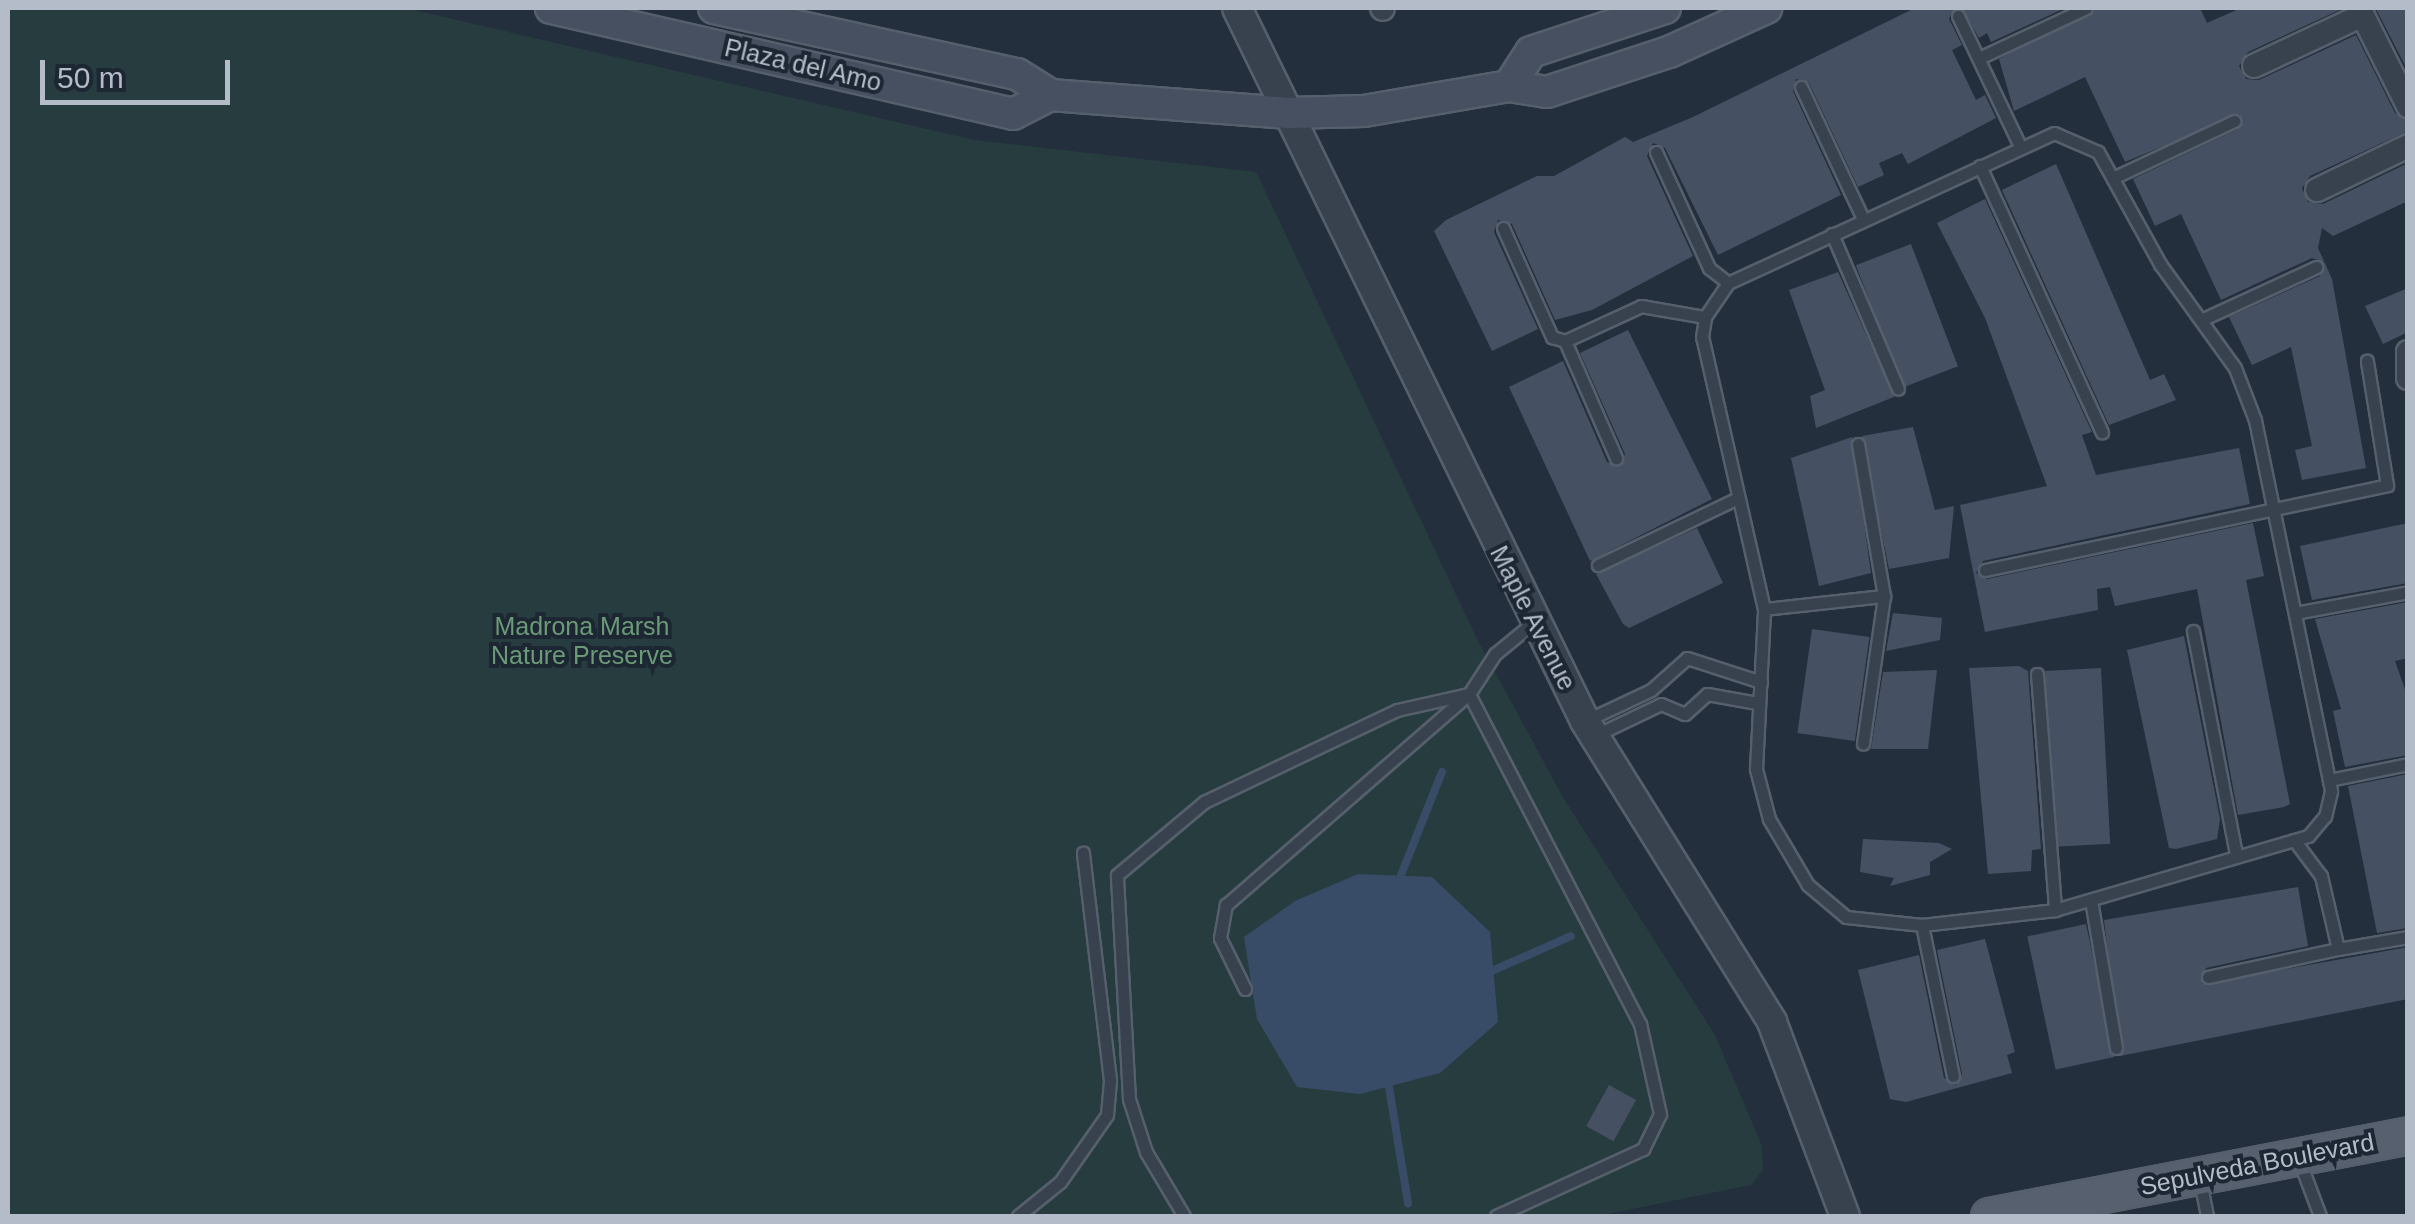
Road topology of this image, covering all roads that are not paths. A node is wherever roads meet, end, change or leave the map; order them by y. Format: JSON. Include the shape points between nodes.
{"nodes":[{"id":1,"x":551,"y":8,"type":"edge"},
{"id":2,"x":1237,"y":8,"type":"edge"},
{"id":3,"x":1766,"y":8,"type":"edge"},
{"id":4,"x":2086,"y":8,"type":"edge"},
{"id":5,"x":720,"y":9,"type":"edge"},
{"id":6,"x":2361,"y":11,"type":"edge"},
{"id":7,"x":1641,"y":12,"type":"edge"},
{"id":8,"x":1958,"y":16,"type":"dead end"},
{"id":9,"x":718,"y":45,"type":"junction"},
{"id":10,"x":1655,"y":57,"type":"junction"},
{"id":11,"x":1978,"y":58,"type":"junction"},
{"id":12,"x":2254,"y":66,"type":"dead end"},
{"id":13,"x":1509,"y":86,"type":"junction"},
{"id":14,"x":1801,"y":87,"type":"dead end"},
{"id":15,"x":1050,"y":95,"type":"junction"},
{"id":16,"x":2408,"y":106,"type":"edge"},
{"id":17,"x":1288,"y":112,"type":"junction"},
{"id":18,"x":2234,"y":121,"type":"dead end"},
{"id":19,"x":2408,"y":146,"type":"edge"},
{"id":20,"x":2021,"y":148,"type":"junction"},
{"id":21,"x":1656,"y":152,"type":"dead end"},
{"id":22,"x":1980,"y":166,"type":"junction"},
{"id":23,"x":2112,"y":178,"type":"junction"},
{"id":24,"x":2317,"y":190,"type":"dead end"},
{"id":25,"x":1863,"y":218,"type":"junction"},
{"id":26,"x":1504,"y":228,"type":"dead end"},
{"id":27,"x":1832,"y":234,"type":"junction"},
{"id":28,"x":2316,"y":267,"type":"dead end"},
{"id":29,"x":1728,"y":283,"type":"junction"},
{"id":30,"x":1706,"y":317,"type":"junction"},
{"id":31,"x":2201,"y":320,"type":"junction"},
{"id":32,"x":1565,"y":340,"type":"junction"},
{"id":33,"x":2408,"y":352,"type":"edge"},
{"id":34,"x":2367,"y":361,"type":"dead end"},
{"id":35,"x":2408,"y":378,"type":"edge"},
{"id":36,"x":1898,"y":389,"type":"dead end"},
{"id":37,"x":2102,"y":432,"type":"dead end"},
{"id":38,"x":1858,"y":444,"type":"dead end"},
{"id":39,"x":1616,"y":458,"type":"dead end"},
{"id":40,"x":1738,"y":498,"type":"junction"},
{"id":41,"x":2273,"y":509,"type":"junction"},
{"id":42,"x":1598,"y":564,"type":"dead end"},
{"id":43,"x":1985,"y":570,"type":"dead end"},
{"id":44,"x":2408,"y":592,"type":"edge"},
{"id":45,"x":1884,"y":596,"type":"junction"},
{"id":46,"x":1764,"y":609,"type":"junction"},
{"id":47,"x":2295,"y":613,"type":"junction"},
{"id":48,"x":1534,"y":622,"type":"junction"},
{"id":49,"x":2193,"y":631,"type":"dead end"},
{"id":50,"x":2037,"y":674,"type":"dead end"},
{"id":51,"x":1761,"y":682,"type":"junction"},
{"id":52,"x":1469,"y":694,"type":"junction"},
{"id":53,"x":1757,"y":703,"type":"junction"},
{"id":54,"x":1590,"y":728,"type":"junction"},
{"id":55,"x":1864,"y":744,"type":"dead end"},
{"id":56,"x":2408,"y":764,"type":"edge"},
{"id":57,"x":2329,"y":780,"type":"junction"},
{"id":58,"x":2294,"y":840,"type":"junction"},
{"id":59,"x":1083,"y":854,"type":"dead end"},
{"id":60,"x":2236,"y":855,"type":"junction"},
{"id":61,"x":2091,"y":900,"type":"junction"},
{"id":62,"x":2055,"y":910,"type":"junction"},
{"id":63,"x":1922,"y":925,"type":"junction"},
{"id":64,"x":2408,"y":937,"type":"edge"},
{"id":65,"x":2338,"y":950,"type":"junction"},
{"id":66,"x":2208,"y":976,"type":"dead end"},
{"id":67,"x":1245,"y":989,"type":"dead end"},
{"id":68,"x":2116,"y":1048,"type":"dead end"},
{"id":69,"x":1953,"y":1076,"type":"dead end"},
{"id":70,"x":2408,"y":1135,"type":"edge"},
{"id":71,"x":2298,"y":1156,"type":"junction"},
{"id":72,"x":2200,"y":1176,"type":"junction"},
{"id":73,"x":1018,"y":1216,"type":"edge"},
{"id":74,"x":1184,"y":1216,"type":"edge"},
{"id":75,"x":1496,"y":1216,"type":"edge"},
{"id":76,"x":1845,"y":1216,"type":"edge"},
{"id":77,"x":1989,"y":1216,"type":"edge"},
{"id":78,"x":2207,"y":1216,"type":"edge"},
{"id":79,"x":2320,"y":1216,"type":"edge"}],
"edges":[{"from":1,"to":9,"type":"main road","name":"Plaza del Amo"},
{"from":2,"to":17,"type":"street","name":"Maple Avenue"},
{"from":3,"to":10,"type":"main road","name":"Plaza del Amo"},
{"from":4,"to":11,"type":"lane"},
{"from":5,"to":9,"type":"main road"},
{"from":5,"to":15,"type":"main road","name":"Plaza del Amo","via":[[1017,74]]},
{"from":6,"to":12,"type":"street"},
{"from":6,"to":16,"type":"street"},
{"from":7,"to":10,"type":"main road"},
{"from":7,"to":13,"type":"main road","via":[[1531,52]]},
{"from":8,"to":11,"type":"lane"},
{"from":9,"to":15,"type":"main road","name":"Plaza del Amo","via":[[1013,114]]},
{"from":10,"to":13,"type":"main road","name":"Plaza del Amo","via":[[1547,92]]},
{"from":11,"to":20,"type":"lane"},
{"from":13,"to":17,"type":"main road","name":"Plaza del Amo","via":[[1364,111]]},
{"from":14,"to":25,"type":"lane"},
{"from":15,"to":17,"type":"main road","name":"Plaza del Amo"},
{"from":17,"to":48,"type":"street","name":"Maple Avenue"},
{"from":18,"to":23,"type":"lane"},
{"from":19,"to":24,"type":"street"},
{"from":20,"to":22,"type":"lane"},
{"from":20,"to":23,"type":"lane","via":[[2054,133],[2098,152]]},
{"from":21,"to":29,"type":"lane","via":[[1708,268]]},
{"from":22,"to":25,"type":"lane"},
{"from":22,"to":37,"type":"lane"},
{"from":23,"to":31,"type":"lane"},
{"from":25,"to":27,"type":"lane"},
{"from":26,"to":32,"type":"lane","via":[[1552,337]]},
{"from":27,"to":29,"type":"lane"},
{"from":27,"to":36,"type":"lane"},
{"from":28,"to":31,"type":"lane"},
{"from":29,"to":30,"type":"lane"},
{"from":30,"to":32,"type":"lane","via":[[1640,306]]},
{"from":30,"to":40,"type":"lane","via":[[1702,337]]},
{"from":31,"to":41,"type":"lane","via":[[2242,385]]},
{"from":32,"to":39,"type":"lane"},
{"from":33,"to":35,"type":"street"},
{"from":34,"to":41,"type":"lane","via":[[2387,485]]},
{"from":38,"to":45,"type":"lane"},
{"from":40,"to":42,"type":"lane"},
{"from":40,"to":46,"type":"lane"},
{"from":41,"to":43,"type":"lane"},
{"from":41,"to":47,"type":"lane"},
{"from":44,"to":47,"type":"lane"},
{"from":45,"to":46,"type":"lane"},
{"from":45,"to":55,"type":"lane"},
{"from":46,"to":51,"type":"lane"},
{"from":47,"to":57,"type":"lane"},
{"from":48,"to":52,"type":"lane","via":[[1495,654]]},
{"from":48,"to":54,"type":"street","name":"Maple Avenue"},
{"from":49,"to":60,"type":"lane"},
{"from":50,"to":62,"type":"lane"},
{"from":51,"to":53,"type":"lane"},
{"from":51,"to":54,"type":"lane","via":[[1687,658]]},
{"from":52,"to":67,"type":"lane","via":[[1226,904],[1220,938]]},
{"from":52,"to":74,"type":"lane","via":[[1397,710],[1204,802],[1117,875],[1128,1098],[1146,1152]]},
{"from":52,"to":75,"type":"lane","via":[[1640,1024],[1660,1114],[1642,1149]]},
{"from":53,"to":54,"type":"lane","via":[[1707,694],[1685,714],[1661,704]]},
{"from":53,"to":63,"type":"lane","via":[[1756,769],[1769,818],[1808,885],[1846,917]]},
{"from":54,"to":76,"type":"street","name":"Maple Avenue","via":[[1772,1022]]},
{"from":56,"to":57,"type":"lane"},
{"from":57,"to":58,"type":"lane","via":[[2325,816]]},
{"from":58,"to":60,"type":"lane"},
{"from":58,"to":65,"type":"lane","via":[[2322,876]]},
{"from":59,"to":73,"type":"lane","via":[[1110,1080],[1107,1115],[1060,1182]]},
{"from":60,"to":61,"type":"lane"},
{"from":61,"to":62,"type":"lane"},
{"from":61,"to":68,"type":"lane"},
{"from":62,"to":63,"type":"lane"},
{"from":63,"to":69,"type":"lane"},
{"from":64,"to":65,"type":"lane"},
{"from":65,"to":66,"type":"lane"},
{"from":70,"to":71,"type":"main road","name":"Sepulveda Boulevard"},
{"from":71,"to":72,"type":"main road","name":"Sepulveda Boulevard"},
{"from":71,"to":79,"type":"lane"},
{"from":72,"to":77,"type":"main road","name":"Sepulveda Boulevard"},
{"from":72,"to":78,"type":"lane"}]}
